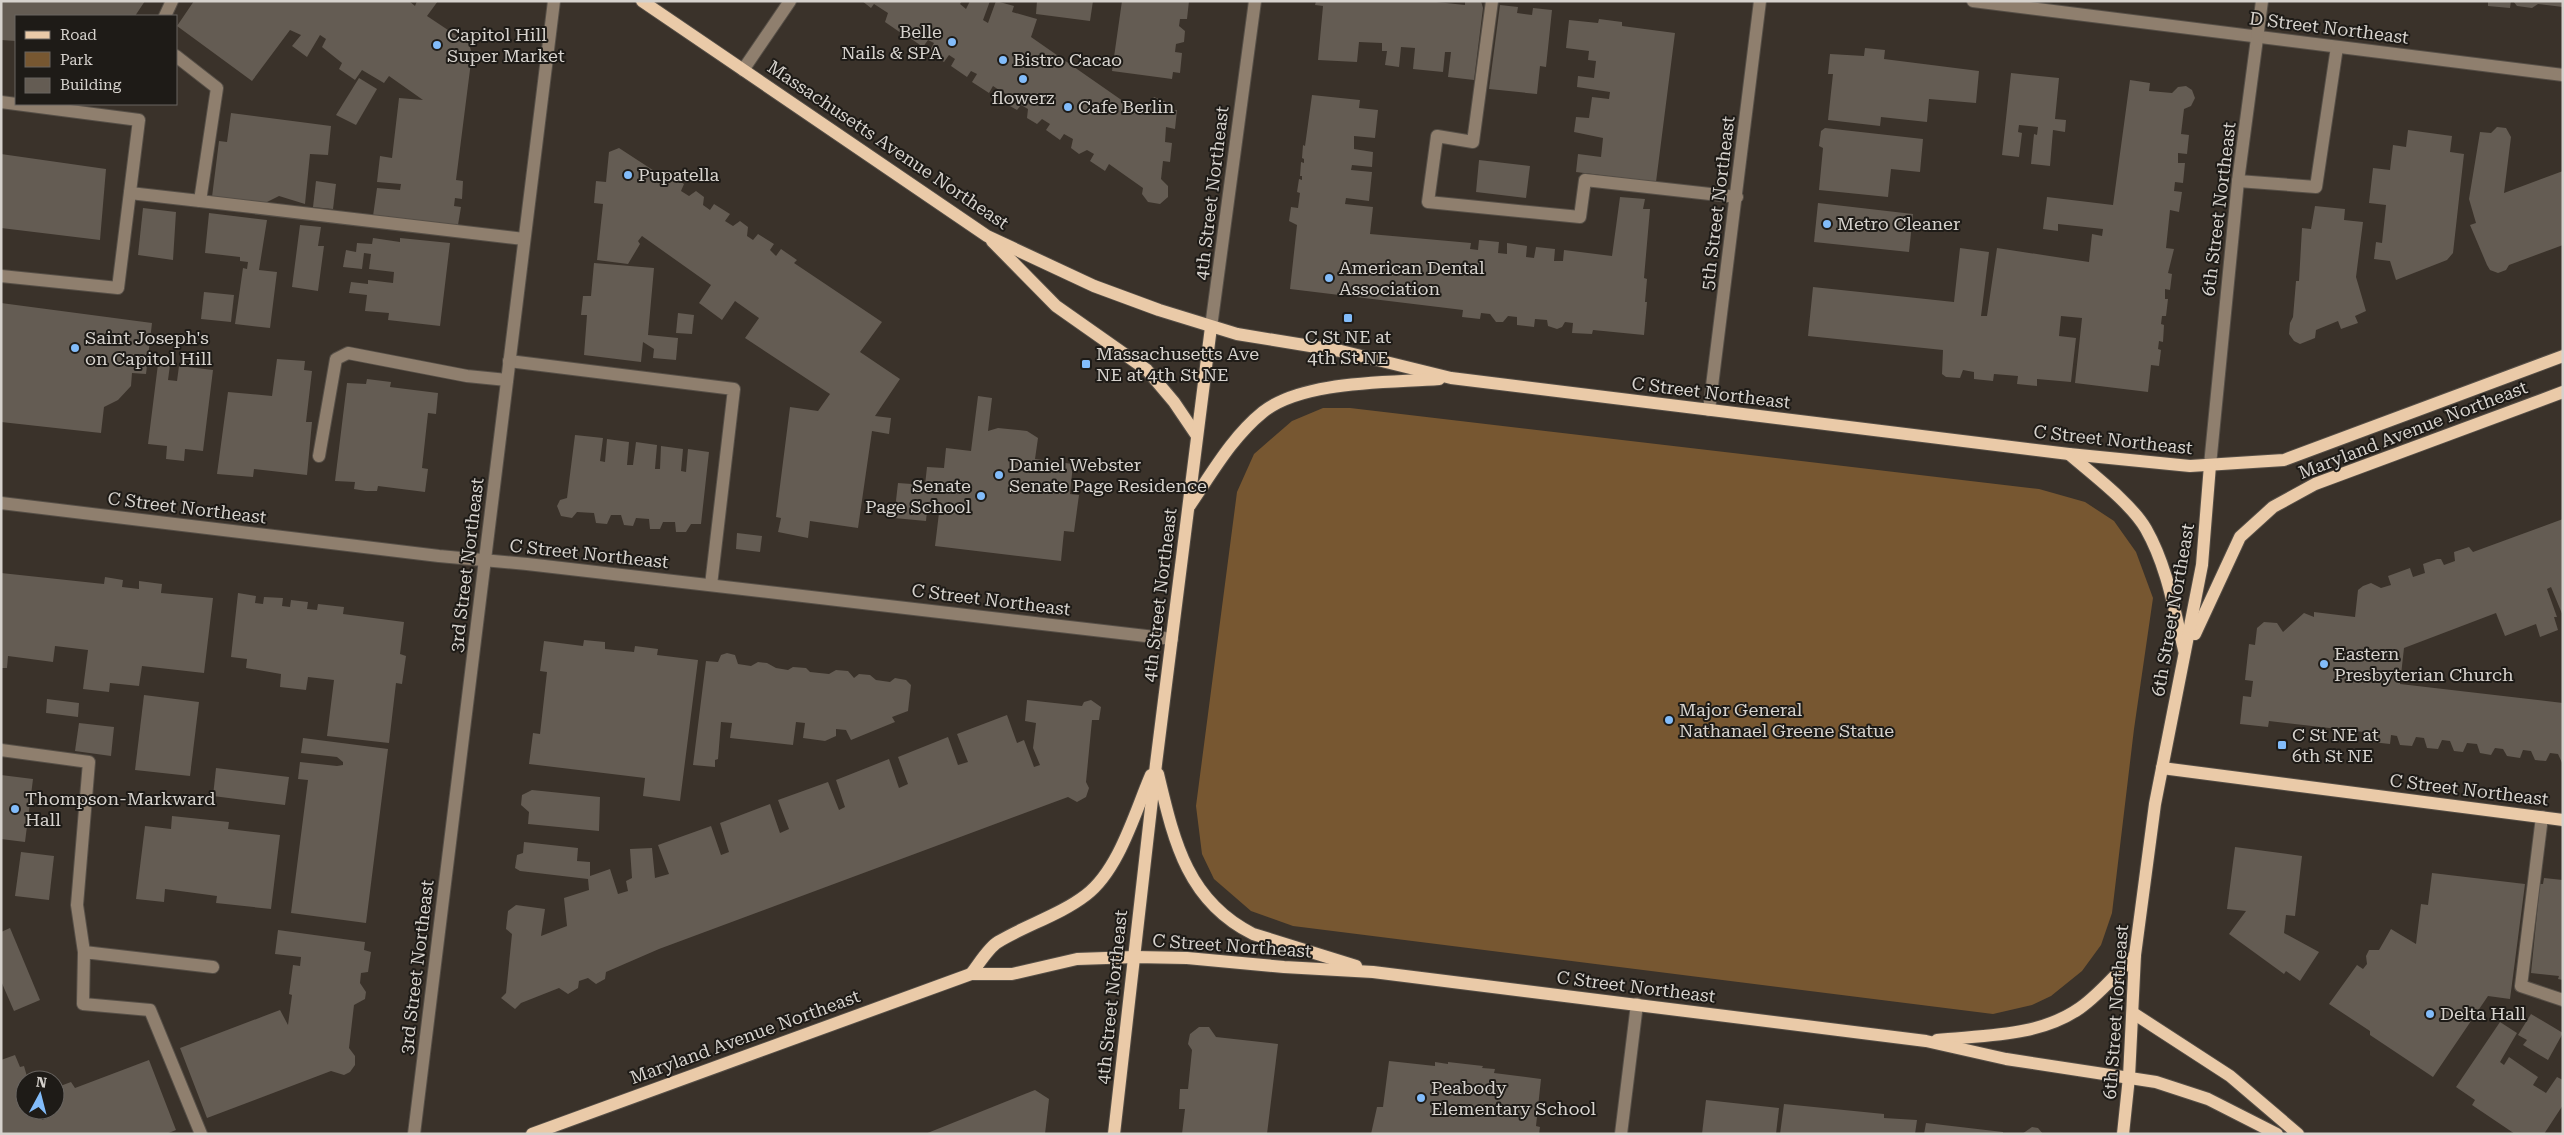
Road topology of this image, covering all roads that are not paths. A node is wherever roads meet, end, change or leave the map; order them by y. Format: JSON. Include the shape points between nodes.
{"nodes":[{"id":1,"x":172,"y":1,"type":"edge"},
{"id":2,"x":554,"y":1,"type":"edge"},
{"id":3,"x":642,"y":1,"type":"edge"},
{"id":4,"x":790,"y":1,"type":"edge"},
{"id":5,"x":1255,"y":1,"type":"edge"},
{"id":6,"x":1492,"y":1,"type":"edge"},
{"id":7,"x":1760,"y":1,"type":"edge"},
{"id":8,"x":1972,"y":1,"type":"edge"},
{"id":9,"x":2262,"y":1,"type":"edge"},
{"id":10,"x":165,"y":15,"type":"edge"},
{"id":11,"x":2258,"y":37,"type":"junction"},
{"id":12,"x":2337,"y":47,"type":"junction"},
{"id":13,"x":178,"y":58,"type":"edge"},
{"id":14,"x":742,"y":70,"type":"junction"},
{"id":15,"x":2563,"y":75,"type":"edge"},
{"id":16,"x":1,"y":102,"type":"edge"},
{"id":17,"x":15,"y":104,"type":"edge"},
{"id":18,"x":24,"y":105,"type":"edge"},
{"id":19,"x":2238,"y":181,"type":"junction"},
{"id":20,"x":130,"y":193,"type":"junction"},
{"id":21,"x":1737,"y":197,"type":"junction"},
{"id":22,"x":200,"y":201,"type":"junction"},
{"id":23,"x":987,"y":236,"type":"junction"},
{"id":24,"x":524,"y":239,"type":"junction"},
{"id":25,"x":1,"y":276,"type":"edge"},
{"id":26,"x":1211,"y":327,"type":"junction"},
{"id":27,"x":2563,"y":356,"type":"edge"},
{"id":28,"x":509,"y":361,"type":"junction"},
{"id":29,"x":1451,"y":378,"type":"junction"},
{"id":30,"x":507,"y":380,"type":"junction"},
{"id":31,"x":2563,"y":392,"type":"edge"},
{"id":32,"x":1709,"y":410,"type":"junction"},
{"id":33,"x":1197,"y":436,"type":"junction"},
{"id":34,"x":2069,"y":454,"type":"junction"},
{"id":35,"x":319,"y":456,"type":"dead end"},
{"id":36,"x":2210,"y":465,"type":"junction"},
{"id":37,"x":1,"y":503,"type":"edge"},
{"id":38,"x":1189,"y":506,"type":"junction"},
{"id":39,"x":485,"y":560,"type":"junction"},
{"id":40,"x":711,"y":585,"type":"junction"},
{"id":41,"x":1172,"y":639,"type":"junction"},
{"id":42,"x":2186,"y":655,"type":"junction"},
{"id":43,"x":1,"y":750,"type":"edge"},
{"id":44,"x":1156,"y":764,"type":"junction"},
{"id":45,"x":2162,"y":768,"type":"junction"},
{"id":46,"x":2542,"y":817,"type":"junction"},
{"id":47,"x":2563,"y":820,"type":"edge"},
{"id":48,"x":84,"y":952,"type":"junction"},
{"id":49,"x":2135,"y":955,"type":"junction"},
{"id":50,"x":1134,"y":957,"type":"junction"},
{"id":51,"x":213,"y":967,"type":"dead end"},
{"id":52,"x":1373,"y":972,"type":"junction"},
{"id":53,"x":971,"y":974,"type":"junction"},
{"id":54,"x":2563,"y":1000,"type":"edge"},
{"id":55,"x":1637,"y":1004,"type":"junction"},
{"id":56,"x":2133,"y":1013,"type":"junction"},
{"id":57,"x":1926,"y":1041,"type":"junction"},
{"id":58,"x":2129,"y":1077,"type":"junction"},
{"id":59,"x":201,"y":1134,"type":"edge"},
{"id":60,"x":414,"y":1134,"type":"edge"},
{"id":61,"x":532,"y":1134,"type":"edge"},
{"id":62,"x":1114,"y":1134,"type":"edge"},
{"id":63,"x":1621,"y":1134,"type":"edge"},
{"id":64,"x":2123,"y":1134,"type":"edge"},
{"id":65,"x":2277,"y":1134,"type":"edge"},
{"id":66,"x":2298,"y":1134,"type":"edge"}],
"edges":[{"from":1,"to":10,"type":"street"},
{"from":2,"to":24,"type":"street","name":"3rd Street Northeast"},
{"from":3,"to":14,"type":"main road","name":"Massachusetts Avenue Northeast"},
{"from":4,"to":14,"type":"street"},
{"from":5,"to":26,"type":"street","name":"4th Street Northeast"},
{"from":6,"to":21,"type":"street","via":[[1473,142],[1437,136],[1428,202],[1580,217],[1585,180]]},
{"from":7,"to":21,"type":"street","name":"5th Street Northeast"},
{"from":8,"to":11,"type":"street","name":"D Street Northeast"},
{"from":9,"to":11,"type":"street","name":"6th Street Northeast"},
{"from":11,"to":12,"type":"street","name":"D Street Northeast"},
{"from":11,"to":19,"type":"street","name":"6th Street Northeast"},
{"from":12,"to":15,"type":"street","name":"D Street Northeast"},
{"from":12,"to":19,"type":"street","via":[[2316,187]]},
{"from":13,"to":22,"type":"street","via":[[217,88]]},
{"from":14,"to":23,"type":"main road","name":"Massachusetts Avenue Northeast"},
{"from":16,"to":17,"type":"street"},
{"from":18,"to":20,"type":"street","via":[[139,120]]},
{"from":19,"to":36,"type":"street","name":"6th Street Northeast"},
{"from":20,"to":22,"type":"street"},
{"from":20,"to":25,"type":"street","via":[[118,288]]},
{"from":21,"to":32,"type":"street","name":"5th Street Northeast"},
{"from":22,"to":24,"type":"street"},
{"from":23,"to":26,"type":"main road","name":"Massachusetts Avenue Northeast","via":[[1122,298]]},
{"from":23,"to":33,"type":"main road","via":[[1056,306],[1147,370]]},
{"from":24,"to":28,"type":"street","name":"3rd Street Northeast"},
{"from":26,"to":29,"type":"main road","name":"C Street Northeast","via":[[1341,351]]},
{"from":26,"to":33,"type":"main road","name":"4th Street Northeast"},
{"from":27,"to":36,"type":"main road","name":"Maryland Avenue Northeast","via":[[2304,454],[2284,460]]},
{"from":28,"to":30,"type":"street","name":"3rd Street Northeast"},
{"from":28,"to":40,"type":"street","via":[[734,389]]},
{"from":29,"to":32,"type":"main road","name":"C Street Northeast"},
{"from":29,"to":38,"type":"main road","via":[[1337,387],[1304,392],[1280,402],[1262,413],[1236,439]]},
{"from":30,"to":35,"type":"street","via":[[467,376],[348,353],[336,358]]},
{"from":30,"to":39,"type":"street","name":"3rd Street Northeast"},
{"from":31,"to":42,"type":"main road","name":"Maryland Avenue Northeast","via":[[2315,484],[2273,507],[2240,537]]},
{"from":32,"to":34,"type":"main road","name":"C Street Northeast"},
{"from":33,"to":38,"type":"main road","name":"4th Street Northeast"},
{"from":34,"to":36,"type":"main road","name":"C Street Northeast","via":[[2170,465]]},
{"from":34,"to":42,"type":"main road","via":[[2116,495],[2146,529],[2164,569]]},
{"from":36,"to":42,"type":"main road","name":"6th Street Northeast","via":[[2202,565]]},
{"from":37,"to":39,"type":"street","name":"C Street Northeast"},
{"from":38,"to":41,"type":"main road","name":"4th Street Northeast"},
{"from":39,"to":40,"type":"street","name":"C Street Northeast"},
{"from":39,"to":60,"type":"street","name":"3rd Street Northeast"},
{"from":40,"to":41,"type":"street","name":"C Street Northeast"},
{"from":41,"to":44,"type":"main road","name":"4th Street Northeast"},
{"from":42,"to":45,"type":"main road","name":"6th Street Northeast"},
{"from":43,"to":48,"type":"street","via":[[89,762],[78,905]]},
{"from":44,"to":50,"type":"main road","name":"4th Street Northeast"},
{"from":44,"to":52,"type":"main road","via":[[1171,828],[1184,861],[1213,908],[1253,934]]},
{"from":44,"to":53,"type":"main road","via":[[1117,854],[1097,885],[1086,896],[996,943]]},
{"from":45,"to":46,"type":"main road","name":"C Street Northeast"},
{"from":45,"to":49,"type":"main road","name":"6th Street Northeast"},
{"from":46,"to":47,"type":"main road","name":"C Street Northeast"},
{"from":46,"to":54,"type":"street","via":[[2521,986]]},
{"from":48,"to":51,"type":"street"},
{"from":48,"to":59,"type":"street","via":[[83,1004],[150,1010]]},
{"from":49,"to":56,"type":"main road","name":"6th Street Northeast"},
{"from":49,"to":57,"type":"main road","via":[[2080,1008],[2048,1024],[2013,1032]]},
{"from":50,"to":52,"type":"main road","name":"C Street Northeast"},
{"from":50,"to":53,"type":"main road","name":"Maryland Avenue Northeast","via":[[1078,959],[1012,974]]},
{"from":50,"to":62,"type":"main road","name":"4th Street Northeast"},
{"from":52,"to":55,"type":"main road","name":"C Street Northeast"},
{"from":53,"to":61,"type":"main road","name":"Maryland Avenue Northeast"},
{"from":55,"to":57,"type":"main road","name":"C Street Northeast"},
{"from":55,"to":63,"type":"street"},
{"from":56,"to":58,"type":"main road","name":"6th Street Northeast"},
{"from":56,"to":66,"type":"main road","via":[[2230,1076]]},
{"from":57,"to":58,"type":"main road","name":"C Street Northeast","via":[[2006,1059]]},
{"from":58,"to":64,"type":"main road","name":"6th Street Northeast"},
{"from":58,"to":65,"type":"main road","via":[[2208,1099]]}]}
